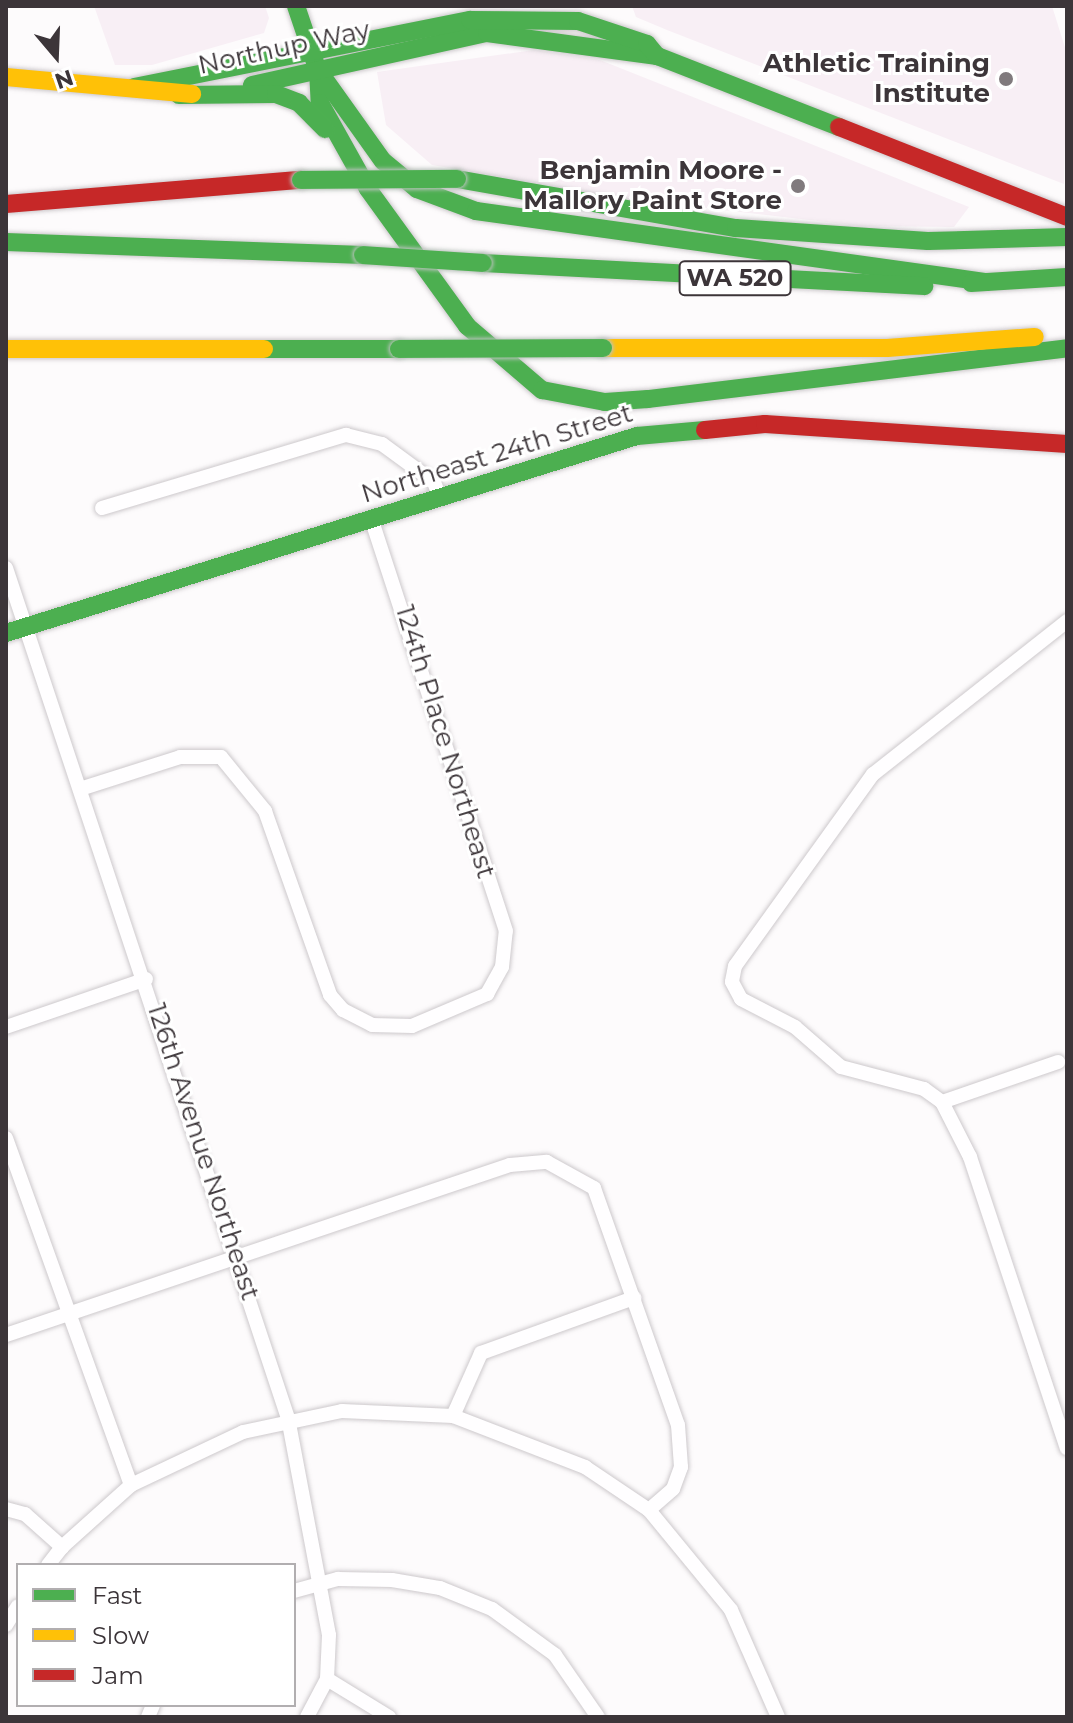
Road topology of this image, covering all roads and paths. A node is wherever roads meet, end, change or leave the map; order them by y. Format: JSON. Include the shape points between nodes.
{"nodes":[{"id":1,"x":296,"y":6,"type":"edge"},
{"id":2,"x":312,"y":51,"type":"junction"},
{"id":3,"x":657,"y":56,"type":"junction"},
{"id":4,"x":318,"y":70,"type":"junction"},
{"id":5,"x":6,"y":77,"type":"edge"},
{"id":6,"x":134,"y":87,"type":"junction"},
{"id":7,"x":179,"y":95,"type":"junction"},
{"id":8,"x":344,"y":154,"type":"junction"},
{"id":9,"x":6,"y":204,"type":"edge"},
{"id":10,"x":1067,"y":217,"type":"edge"},
{"id":11,"x":1067,"y":237,"type":"edge"},
{"id":12,"x":6,"y":242,"type":"edge"},
{"id":13,"x":1067,"y":277,"type":"edge"},
{"id":14,"x":986,"y":282,"type":"junction"},
{"id":15,"x":1067,"y":333,"type":"edge"},
{"id":16,"x":1067,"y":348,"type":"edge"},
{"id":17,"x":6,"y":349,"type":"edge"},
{"id":18,"x":1067,"y":444,"type":"edge"},
{"id":19,"x":439,"y":496,"type":"junction"},
{"id":20,"x":102,"y":508,"type":"dead end"},
{"id":21,"x":371,"y":518,"type":"junction"},
{"id":22,"x":6,"y":568,"type":"edge"},
{"id":23,"x":1067,"y":621,"type":"edge"},
{"id":24,"x":25,"y":627,"type":"junction"},
{"id":25,"x":6,"y":633,"type":"edge"},
{"id":26,"x":80,"y":789,"type":"junction"},
{"id":27,"x":146,"y":979,"type":"junction"},
{"id":28,"x":6,"y":1027,"type":"edge"},
{"id":29,"x":1058,"y":1062,"type":"dead end"},
{"id":30,"x":942,"y":1102,"type":"junction"},
{"id":31,"x":6,"y":1138,"type":"edge"},
{"id":32,"x":239,"y":1257,"type":"junction"},
{"id":33,"x":634,"y":1298,"type":"junction"},
{"id":34,"x":67,"y":1314,"type":"junction"},
{"id":35,"x":6,"y":1335,"type":"edge"},
{"id":36,"x":453,"y":1416,"type":"junction"},
{"id":37,"x":288,"y":1418,"type":"junction"},
{"id":38,"x":1067,"y":1448,"type":"edge"},
{"id":39,"x":131,"y":1485,"type":"junction"},
{"id":40,"x":6,"y":1509,"type":"edge"},
{"id":41,"x":649,"y":1510,"type":"junction"},
{"id":42,"x":62,"y":1547,"type":"junction"},
{"id":43,"x":50,"y":1563,"type":"edge"},
{"id":44,"x":324,"y":1582,"type":"junction"},
{"id":45,"x":296,"y":1590,"type":"edge"},
{"id":46,"x":327,"y":1679,"type":"junction"},
{"id":47,"x":307,"y":1717,"type":"edge"},
{"id":48,"x":389,"y":1717,"type":"edge"},
{"id":49,"x":598,"y":1717,"type":"edge"},
{"id":50,"x":778,"y":1717,"type":"edge"}],
"edges":[{"from":1,"to":2,"type":"main road"},
{"from":2,"to":3,"type":"main road","via":[[449,22],[518,17],[578,21],[634,39]]},
{"from":2,"to":4,"type":"main road"},
{"from":2,"to":6,"type":"main road"},
{"from":3,"to":4,"type":"main road","name":"Northup Way","via":[[509,32]]},
{"from":3,"to":10,"type":"main road","name":"Northup Way"},
{"from":4,"to":7,"type":"main road","name":"Northup Way"},
{"from":4,"to":8,"type":"main road","via":[[315,90]]},
{"from":4,"to":14,"type":"main road","via":[[383,161],[417,189],[476,211]]},
{"from":5,"to":6,"type":"main road","name":"Northup Way"},
{"from":6,"to":7,"type":"main road","name":"Northup Way"},
{"from":7,"to":8,"type":"main road","via":[[265,92],[290,98]]},
{"from":8,"to":16,"type":"main road","via":[[496,358],[524,380],[566,397],[648,399]]},
{"from":9,"to":11,"type":"main road","bridge":true,"via":[[301,180],[457,179],[736,228]]},
{"from":12,"to":14,"type":"main road","number":"WA 520","bridge":true,"via":[[363,255],[903,288]]},
{"from":13,"to":14,"type":"main road","number":"WA 520"},
{"from":15,"to":17,"type":"main road","bridge":true,"via":[[887,348]]},
{"from":18,"to":19,"type":"main road","name":"Northeast 24th Street","via":[[839,427],[703,427],[637,436]]},
{"from":19,"to":20,"type":"street","via":[[434,482],[382,444],[346,435]]},
{"from":19,"to":21,"type":"main road","name":"Northeast 24th Street"},
{"from":21,"to":24,"type":"main road","name":"Northeast 24th Street"},
{"from":21,"to":26,"type":"street","name":"124th Place Northeast","via":[[506,931],[502,967],[487,994],[459,1011],[412,1026],[357,1020],[330,995],[256,791],[221,757],[180,757]]},
{"from":22,"to":24,"type":"street","name":"126th Avenue Northeast"},
{"from":23,"to":30,"type":"street","via":[[873,774],[732,975],[741,999],[795,1027],[841,1067],[924,1089]]},
{"from":24,"to":25,"type":"main road","name":"Northeast 24th Street"},
{"from":24,"to":26,"type":"street","name":"126th Avenue Northeast"},
{"from":26,"to":27,"type":"street","name":"126th Avenue Northeast"},
{"from":27,"to":28,"type":"street"},
{"from":27,"to":32,"type":"street","name":"126th Avenue Northeast"},
{"from":29,"to":30,"type":"street"},
{"from":30,"to":38,"type":"street","via":[[970,1157]]},
{"from":31,"to":34,"type":"street"},
{"from":32,"to":33,"type":"street","via":[[510,1165],[565,1167],[594,1188]]},
{"from":32,"to":34,"type":"street"},
{"from":32,"to":37,"type":"street","name":"126th Avenue Northeast"},
{"from":33,"to":36,"type":"street","via":[[481,1353]]},
{"from":33,"to":41,"type":"street","via":[[682,1447],[673,1489]]},
{"from":34,"to":35,"type":"street"},
{"from":34,"to":39,"type":"street"},
{"from":36,"to":37,"type":"street","via":[[378,1411]]},
{"from":36,"to":41,"type":"street","via":[[585,1467]]},
{"from":37,"to":39,"type":"street","via":[[199,1448]]},
{"from":37,"to":44,"type":"street","name":"126th Avenue Northeast"},
{"from":39,"to":42,"type":"street"},
{"from":40,"to":42,"type":"street","via":[[25,1514]]},
{"from":41,"to":50,"type":"street","via":[[731,1610]]},
{"from":42,"to":43,"type":"street"},
{"from":44,"to":45,"type":"street"},
{"from":44,"to":46,"type":"street","name":"126th Avenue Northeast"},
{"from":44,"to":49,"type":"street","via":[[440,1588],[534,1637]]},
{"from":46,"to":47,"type":"street"},
{"from":46,"to":48,"type":"street"}]}
